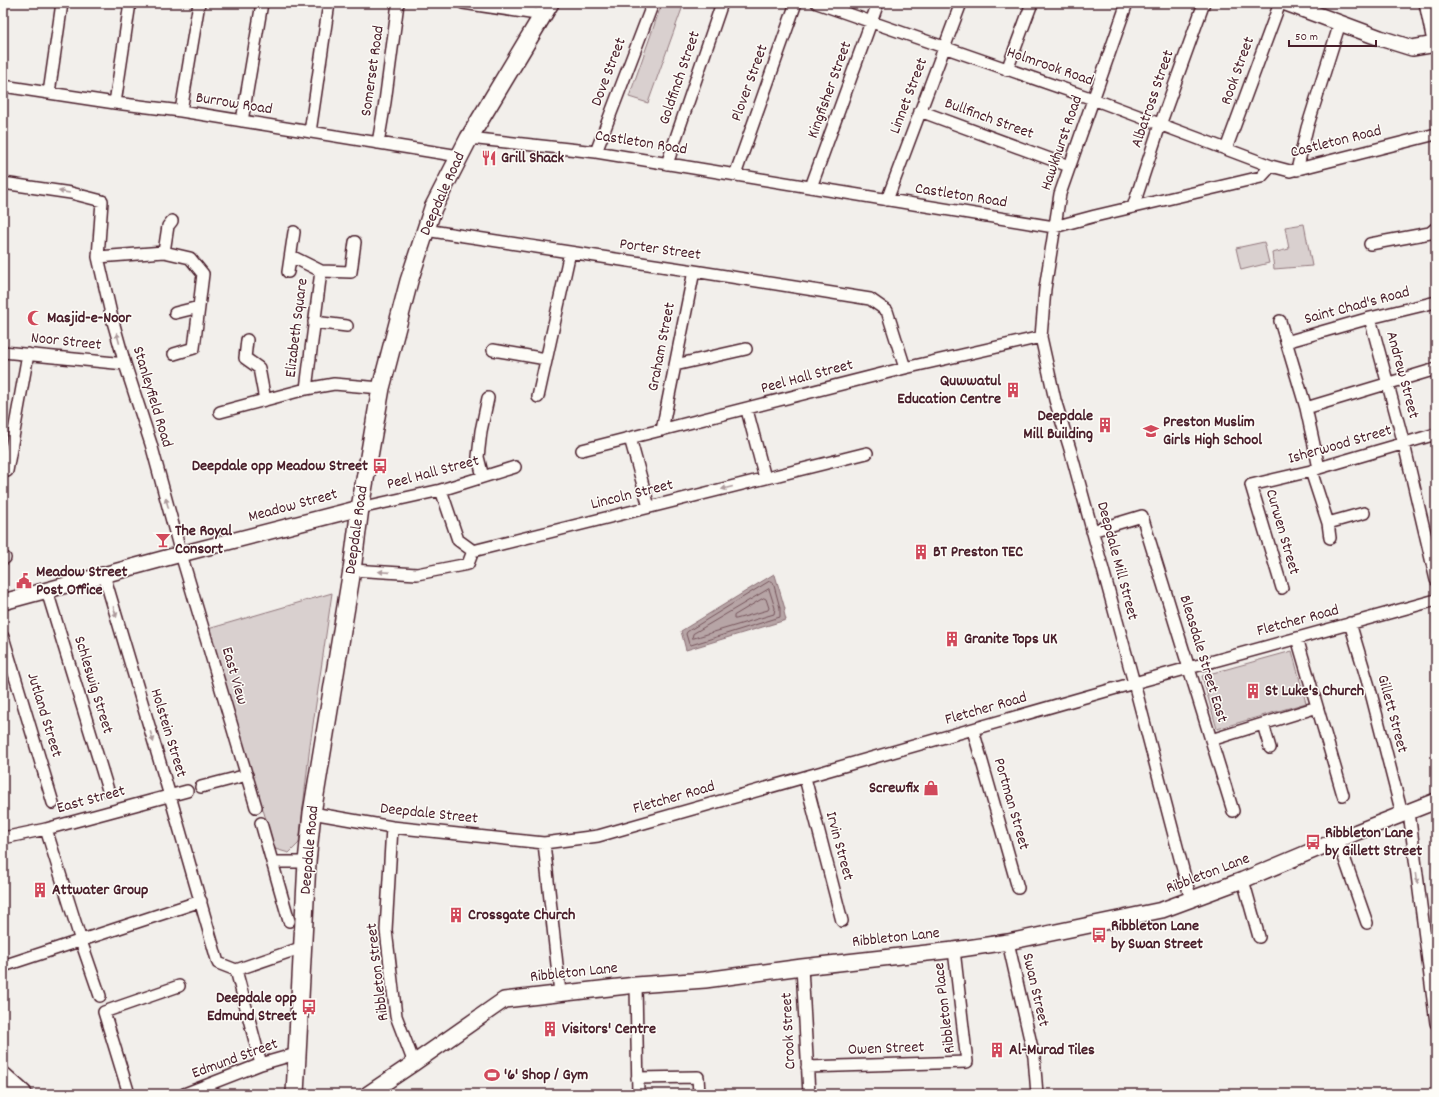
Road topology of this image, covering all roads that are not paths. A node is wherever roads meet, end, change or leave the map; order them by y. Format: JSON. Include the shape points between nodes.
{"nodes":[{"id":1,"x":62,"y":3,"type":"edge"},
{"id":2,"x":130,"y":3,"type":"edge"},
{"id":3,"x":199,"y":3,"type":"edge"},
{"id":4,"x":262,"y":3,"type":"edge"},
{"id":5,"x":329,"y":3,"type":"edge"},
{"id":6,"x":398,"y":3,"type":"edge"},
{"id":7,"x":463,"y":3,"type":"edge"},
{"id":8,"x":653,"y":3,"type":"edge"},
{"id":9,"x":722,"y":3,"type":"edge"},
{"id":10,"x":796,"y":3,"type":"edge"},
{"id":11,"x":817,"y":3,"type":"edge"},
{"id":12,"x":878,"y":3,"type":"edge"},
{"id":13,"x":961,"y":3,"type":"edge"},
{"id":14,"x":1032,"y":3,"type":"edge"},
{"id":15,"x":1127,"y":3,"type":"edge"},
{"id":16,"x":1204,"y":3,"type":"edge"},
{"id":17,"x":1280,"y":3,"type":"edge"},
{"id":18,"x":1286,"y":3,"type":"edge"},
{"id":19,"x":1427,"y":3,"type":"edge"},
{"id":20,"x":547,"y":9,"type":"edge"},
{"id":21,"x":872,"y":22,"type":"junction"},
{"id":22,"x":1340,"y":23,"type":"junction"},
{"id":23,"x":1436,"y":45,"type":"edge"},
{"id":24,"x":944,"y":47,"type":"junction"},
{"id":25,"x":1007,"y":70,"type":"junction"},
{"id":26,"x":3,"y":86,"type":"edge"},
{"id":27,"x":49,"y":93,"type":"junction"},
{"id":28,"x":1094,"y":99,"type":"junction"},
{"id":29,"x":115,"y":103,"type":"junction"},
{"id":30,"x":180,"y":111,"type":"junction"},
{"id":31,"x":920,"y":111,"type":"junction"},
{"id":32,"x":242,"y":121,"type":"junction"},
{"id":33,"x":1160,"y":125,"type":"junction"},
{"id":34,"x":310,"y":132,"type":"junction"},
{"id":35,"x":1436,"y":134,"type":"edge"},
{"id":36,"x":469,"y":138,"type":"junction"},
{"id":37,"x":378,"y":143,"type":"junction"},
{"id":38,"x":1226,"y":149,"type":"junction"},
{"id":39,"x":596,"y":152,"type":"junction"},
{"id":40,"x":457,"y":160,"type":"junction"},
{"id":41,"x":667,"y":164,"type":"junction"},
{"id":42,"x":1069,"y":166,"type":"junction"},
{"id":43,"x":1271,"y":166,"type":"junction"},
{"id":44,"x":1297,"y":170,"type":"junction"},
{"id":45,"x":735,"y":175,"type":"junction"},
{"id":46,"x":3,"y":183,"type":"edge"},
{"id":47,"x":811,"y":187,"type":"junction"},
{"id":48,"x":888,"y":200,"type":"junction"},
{"id":49,"x":1133,"y":207,"type":"junction"},
{"id":50,"x":172,"y":221,"type":"dead end"},
{"id":51,"x":1054,"y":227,"type":"junction"},
{"id":52,"x":1436,"y":228,"type":"edge"},
{"id":53,"x":425,"y":230,"type":"junction"},
{"id":54,"x":294,"y":232,"type":"dead end"},
{"id":55,"x":355,"y":242,"type":"dead end"},
{"id":56,"x":1370,"y":244,"type":"dead end"},
{"id":57,"x":164,"y":252,"type":"junction"},
{"id":58,"x":570,"y":252,"type":"junction"},
{"id":59,"x":290,"y":256,"type":"junction"},
{"id":60,"x":98,"y":257,"type":"junction"},
{"id":61,"x":321,"y":271,"type":"junction"},
{"id":62,"x":694,"y":271,"type":"junction"},
{"id":63,"x":288,"y":272,"type":"dead end"},
{"id":64,"x":1436,"y":302,"type":"edge"},
{"id":65,"x":199,"y":308,"type":"junction"},
{"id":66,"x":175,"y":313,"type":"dead end"},
{"id":67,"x":1370,"y":318,"type":"junction"},
{"id":68,"x":314,"y":322,"type":"junction"},
{"id":69,"x":1280,"y":322,"type":"dead end"},
{"id":70,"x":347,"y":326,"type":"dead end"},
{"id":71,"x":1041,"y":337,"type":"junction"},
{"id":72,"x":247,"y":340,"type":"dead end"},
{"id":73,"x":1286,"y":342,"type":"junction"},
{"id":74,"x":746,"y":349,"type":"dead end"},
{"id":75,"x":493,"y":350,"type":"dead end"},
{"id":76,"x":3,"y":352,"type":"edge"},
{"id":77,"x":28,"y":354,"type":"junction"},
{"id":78,"x":174,"y":354,"type":"dead end"},
{"id":79,"x":546,"y":359,"type":"junction"},
{"id":80,"x":125,"y":364,"type":"junction"},
{"id":81,"x":675,"y":365,"type":"junction"},
{"id":82,"x":905,"y":368,"type":"junction"},
{"id":83,"x":1436,"y":369,"type":"edge"},
{"id":84,"x":1388,"y":383,"type":"junction"},
{"id":85,"x":382,"y":388,"type":"junction"},
{"id":86,"x":306,"y":389,"type":"junction"},
{"id":87,"x":538,"y":397,"type":"dead end"},
{"id":88,"x":488,"y":398,"type":"dead end"},
{"id":89,"x":270,"y":399,"type":"junction"},
{"id":90,"x":1306,"y":408,"type":"junction"},
{"id":91,"x":747,"y":410,"type":"junction"},
{"id":92,"x":220,"y":412,"type":"dead end"},
{"id":93,"x":662,"y":430,"type":"junction"},
{"id":94,"x":1436,"y":434,"type":"edge"},
{"id":95,"x":630,"y":438,"type":"junction"},
{"id":96,"x":1404,"y":444,"type":"junction"},
{"id":97,"x":582,"y":450,"type":"dead end"},
{"id":98,"x":867,"y":453,"type":"dead end"},
{"id":99,"x":514,"y":467,"type":"dead end"},
{"id":100,"x":1315,"y":470,"type":"junction"},
{"id":101,"x":7,"y":472,"type":"dead end"},
{"id":102,"x":483,"y":477,"type":"junction"},
{"id":103,"x":765,"y":478,"type":"junction"},
{"id":104,"x":1251,"y":485,"type":"joint"},
{"id":105,"x":441,"y":490,"type":"junction"},
{"id":106,"x":649,"y":507,"type":"junction"},
{"id":107,"x":360,"y":508,"type":"junction"},
{"id":108,"x":1364,"y":513,"type":"dead end"},
{"id":109,"x":1328,"y":523,"type":"junction"},
{"id":110,"x":1092,"y":531,"type":"junction"},
{"id":111,"x":1330,"y":538,"type":"dead end"},
{"id":112,"x":473,"y":551,"type":"junction"},
{"id":113,"x":181,"y":554,"type":"junction"},
{"id":114,"x":352,"y":570,"type":"junction"},
{"id":115,"x":104,"y":575,"type":"junction"},
{"id":116,"x":1436,"y":580,"type":"edge"},
{"id":117,"x":1282,"y":588,"type":"dead end"},
{"id":118,"x":47,"y":590,"type":"junction"},
{"id":119,"x":1436,"y":600,"type":"edge"},
{"id":120,"x":3,"y":602,"type":"edge"},
{"id":121,"x":1350,"y":623,"type":"junction"},
{"id":122,"x":3,"y":637,"type":"edge"},
{"id":123,"x":1297,"y":638,"type":"junction"},
{"id":124,"x":7,"y":662,"type":"edge"},
{"id":125,"x":1189,"y":668,"type":"junction"},
{"id":126,"x":1134,"y":683,"type":"junction"},
{"id":127,"x":1311,"y":709,"type":"dead end"},
{"id":128,"x":1263,"y":724,"type":"junction"},
{"id":129,"x":973,"y":730,"type":"junction"},
{"id":130,"x":1211,"y":740,"type":"junction"},
{"id":131,"x":1270,"y":748,"type":"dead end"},
{"id":132,"x":246,"y":775,"type":"junction"},
{"id":133,"x":805,"y":778,"type":"junction"},
{"id":134,"x":201,"y":787,"type":"dead end"},
{"id":135,"x":108,"y":790,"type":"dead end"},
{"id":136,"x":187,"y":791,"type":"dead end"},
{"id":137,"x":1343,"y":795,"type":"dead end"},
{"id":138,"x":170,"y":796,"type":"junction"},
{"id":139,"x":1436,"y":802,"type":"edge"},
{"id":140,"x":54,"y":803,"type":"dead end"},
{"id":141,"x":256,"y":807,"type":"dead end"},
{"id":142,"x":1233,"y":811,"type":"dead end"},
{"id":143,"x":312,"y":812,"type":"junction"},
{"id":144,"x":1405,"y":813,"type":"junction"},
{"id":145,"x":261,"y":823,"type":"dead end"},
{"id":146,"x":392,"y":827,"type":"junction"},
{"id":147,"x":46,"y":829,"type":"junction"},
{"id":148,"x":3,"y":838,"type":"edge"},
{"id":149,"x":1338,"y":840,"type":"junction"},
{"id":150,"x":544,"y":843,"type":"junction"},
{"id":151,"x":272,"y":862,"type":"junction"},
{"id":152,"x":307,"y":862,"type":"junction"},
{"id":153,"x":1243,"y":880,"type":"junction"},
{"id":154,"x":1018,"y":888,"type":"dead end"},
{"id":155,"x":1192,"y":900,"type":"junction"},
{"id":156,"x":201,"y":901,"type":"junction"},
{"id":157,"x":290,"y":921,"type":"dead end"},
{"id":158,"x":842,"y":921,"type":"dead end"},
{"id":159,"x":1368,"y":923,"type":"dead end"},
{"id":160,"x":1259,"y":937,"type":"dead end"},
{"id":161,"x":81,"y":941,"type":"junction"},
{"id":162,"x":1008,"y":942,"type":"junction"},
{"id":163,"x":303,"y":947,"type":"junction"},
{"id":164,"x":954,"y":950,"type":"junction"},
{"id":165,"x":3,"y":966,"type":"edge"},
{"id":166,"x":802,"y":967,"type":"junction"},
{"id":167,"x":236,"y":970,"type":"junction"},
{"id":168,"x":636,"y":985,"type":"junction"},
{"id":169,"x":179,"y":986,"type":"dead end"},
{"id":170,"x":560,"y":993,"type":"junction"},
{"id":171,"x":100,"y":996,"type":"dead end"},
{"id":172,"x":1435,"y":1005,"type":"edge"},
{"id":173,"x":1436,"y":1022,"type":"edge"},
{"id":174,"x":296,"y":1054,"type":"junction"},
{"id":175,"x":967,"y":1062,"type":"joint"},
{"id":176,"x":414,"y":1063,"type":"junction"},
{"id":177,"x":261,"y":1064,"type":"junction"},
{"id":178,"x":807,"y":1067,"type":"junction"},
{"id":179,"x":637,"y":1078,"type":"junction"},
{"id":180,"x":129,"y":1094,"type":"edge"},
{"id":181,"x":184,"y":1094,"type":"edge"},
{"id":182,"x":295,"y":1094,"type":"edge"},
{"id":183,"x":368,"y":1094,"type":"edge"},
{"id":184,"x":638,"y":1094,"type":"edge"},
{"id":185,"x":699,"y":1094,"type":"edge"},
{"id":186,"x":809,"y":1094,"type":"edge"},
{"id":187,"x":1037,"y":1094,"type":"edge"}],
"edges":[{"from":1,"to":27,"type":"street"},
{"from":2,"to":29,"type":"street"},
{"from":3,"to":30,"type":"street"},
{"from":4,"to":32,"type":"street"},
{"from":5,"to":34,"type":"street"},
{"from":6,"to":37,"type":"street","name":"Somerset Road"},
{"from":7,"to":20,"type":"street"},
{"from":8,"to":39,"type":"street","name":"Dove Street"},
{"from":9,"to":41,"type":"street","name":"Goldfinch Street"},
{"from":10,"to":45,"type":"street","name":"Plover Street"},
{"from":11,"to":21,"type":"street","name":"Holmrook Road"},
{"from":12,"to":21,"type":"street","name":"Kingfisher Street"},
{"from":13,"to":24,"type":"street","name":"Linnet Street"},
{"from":14,"to":25,"type":"street"},
{"from":15,"to":28,"type":"street","name":"Hawkhurst Road"},
{"from":16,"to":33,"type":"street","name":"Albatross Street"},
{"from":17,"to":38,"type":"street","name":"Rook Street"},
{"from":18,"to":22,"type":"main road"},
{"from":19,"to":23,"type":"main road"},
{"from":20,"to":36,"type":"main road","name":"Deepdale Road"},
{"from":21,"to":24,"type":"street","name":"Holmrook Road"},
{"from":21,"to":47,"type":"street","name":"Kingfisher Street"},
{"from":22,"to":23,"type":"main road","via":[[1412,48]]},
{"from":22,"to":44,"type":"street","via":[[1307,128]]},
{"from":24,"to":25,"type":"street","name":"Holmrook Road"},
{"from":24,"to":31,"type":"street","name":"Linnet Street"},
{"from":25,"to":28,"type":"street","name":"Holmrook Road"},
{"from":26,"to":27,"type":"street","name":"Burrow Road"},
{"from":27,"to":29,"type":"street","name":"Burrow Road"},
{"from":28,"to":33,"type":"street","name":"Holmrook Road"},
{"from":28,"to":42,"type":"street","name":"Hawkhurst Road"},
{"from":29,"to":30,"type":"street","name":"Burrow Road"},
{"from":30,"to":32,"type":"street","name":"Burrow Road"},
{"from":31,"to":42,"type":"street","name":"Bullfinch Street"},
{"from":31,"to":48,"type":"street","name":"Linnet Street"},
{"from":32,"to":34,"type":"street","name":"Burrow Road"},
{"from":33,"to":38,"type":"street","name":"Holmrook Road"},
{"from":33,"to":49,"type":"street","name":"Albatross Street"},
{"from":34,"to":37,"type":"street","name":"Burrow Road"},
{"from":35,"to":44,"type":"street","name":"Castleton Road"},
{"from":36,"to":39,"type":"street","name":"Castleton Road"},
{"from":36,"to":40,"type":"main road","name":"Deepdale Road"},
{"from":37,"to":40,"type":"street","name":"Burrow Road"},
{"from":38,"to":43,"type":"street","name":"Holmrook Road"},
{"from":39,"to":41,"type":"street","name":"Castleton Road"},
{"from":40,"to":53,"type":"main road","name":"Deepdale Road"},
{"from":41,"to":45,"type":"street","name":"Castleton Road"},
{"from":42,"to":51,"type":"street","name":"Hawkhurst Road","via":[[1060,194]]},
{"from":43,"to":44,"type":"street","name":"Castleton Road","via":[[1290,171]]},
{"from":43,"to":49,"type":"street","name":"Castleton Road","via":[[1261,177]]},
{"from":45,"to":47,"type":"street","name":"Castleton Road"},
{"from":60,"to":46,"type":"street","name":"Stanleyfield Road","one_way":true,"via":[[102,201],[71,193]]},
{"from":47,"to":48,"type":"street","name":"Castleton Road"},
{"from":48,"to":51,"type":"street","name":"Castleton Road"},
{"from":49,"to":51,"type":"street","name":"Castleton Road"},
{"from":50,"to":57,"type":"street","via":[[168,226]]},
{"from":51,"to":71,"type":"street","name":"Deepdale Mill Street"},
{"from":52,"to":56,"type":"street","via":[[1430,233]]},
{"from":53,"to":58,"type":"street","name":"Porter Street"},
{"from":53,"to":85,"type":"main road","name":"Deepdale Road","via":[[408,281]]},
{"from":54,"to":59,"type":"street"},
{"from":55,"to":61,"type":"street","via":[[351,272]]},
{"from":57,"to":60,"type":"street"},
{"from":57,"to":65,"type":"street","via":[[190,258],[203,274]]},
{"from":58,"to":62,"type":"street","name":"Porter Street"},
{"from":58,"to":79,"type":"street"},
{"from":59,"to":61,"type":"street"},
{"from":59,"to":63,"type":"street"},
{"from":80,"to":60,"type":"street","name":"Stanleyfield Road","one_way":true},
{"from":61,"to":68,"type":"street","name":"Elizabeth Square"},
{"from":62,"to":81,"type":"street","name":"Graham Street"},
{"from":62,"to":82,"type":"street","name":"Porter Street","via":[[870,299],[887,310]]},
{"from":64,"to":67,"type":"street","name":"Saint Chad's Road"},
{"from":65,"to":66,"type":"street"},
{"from":65,"to":78,"type":"street","via":[[194,348]]},
{"from":67,"to":73,"type":"street","name":"Saint Chad's Road"},
{"from":67,"to":84,"type":"street","name":"Andrew Street"},
{"from":68,"to":70,"type":"street"},
{"from":68,"to":86,"type":"street","name":"Elizabeth Square"},
{"from":69,"to":73,"type":"street"},
{"from":71,"to":82,"type":"street","name":"Peel Hall Street"},
{"from":71,"to":110,"type":"street","name":"Deepdale Mill Street","via":[[1055,400]]},
{"from":72,"to":89,"type":"street","via":[[245,358],[259,368]]},
{"from":73,"to":90,"type":"street"},
{"from":74,"to":81,"type":"street"},
{"from":75,"to":79,"type":"street"},
{"from":76,"to":77,"type":"street","name":"Noor Street"},
{"from":77,"to":80,"type":"street","name":"Noor Street"},
{"from":77,"to":101,"type":"street"},
{"from":79,"to":87,"type":"street"},
{"from":113,"to":80,"type":"street","name":"Stanleyfield Road","one_way":true},
{"from":81,"to":93,"type":"street","name":"Graham Street"},
{"from":82,"to":91,"type":"street","name":"Peel Hall Street"},
{"from":83,"to":84,"type":"street"},
{"from":84,"to":90,"type":"street"},
{"from":84,"to":96,"type":"street","name":"Andrew Street"},
{"from":85,"to":86,"type":"street","via":[[334,384]]},
{"from":85,"to":107,"type":"main road","name":"Deepdale Road"},
{"from":86,"to":89,"type":"street"},
{"from":88,"to":102,"type":"street","via":[[478,457]]},
{"from":89,"to":92,"type":"street"},
{"from":90,"to":100,"type":"street"},
{"from":91,"to":93,"type":"street","name":"Peel Hall Street"},
{"from":91,"to":103,"type":"street"},
{"from":93,"to":95,"type":"street","name":"Peel Hall Street"},
{"from":94,"to":96,"type":"street","name":"Isherwood Street"},
{"from":95,"to":97,"type":"street","name":"Peel Hall Street"},
{"from":95,"to":106,"type":"street"},
{"from":96,"to":100,"type":"street","name":"Isherwood Street"},
{"from":96,"to":116,"type":"street","name":"Andrew Street"},
{"from":98,"to":103,"type":"street","name":"Lincoln Street"},
{"from":99,"to":102,"type":"street","name":"Peel Hall Street"},
{"from":100,"to":104,"type":"street","name":"Isherwood Street"},
{"from":100,"to":109,"type":"street"},
{"from":102,"to":105,"type":"street","name":"Peel Hall Street"},
{"from":103,"to":106,"type":"street","name":"Lincoln Street","one_way":true},
{"from":104,"to":117,"type":"street","name":"Curwen Street"},
{"from":105,"to":107,"type":"street","name":"Peel Hall Street"},
{"from":105,"to":112,"type":"street","via":[[458,540]]},
{"from":106,"to":112,"type":"street","name":"Lincoln Street"},
{"from":107,"to":113,"type":"main road","name":"Meadow Street"},
{"from":107,"to":114,"type":"main road","name":"Deepdale Road"},
{"from":108,"to":109,"type":"street"},
{"from":109,"to":111,"type":"street"},
{"from":110,"to":125,"type":"street","name":"Bleasdale Street East","via":[[1142,516]]},
{"from":110,"to":126,"type":"street","name":"Deepdale Mill Street"},
{"from":112,"to":114,"type":"street","one_way":true,"via":[[468,564],[417,574]]},
{"from":113,"to":115,"type":"main road","name":"Meadow Street"},
{"from":113,"to":132,"type":"street","name":"East View"},
{"from":114,"to":143,"type":"main road","name":"Deepdale Road"},
{"from":115,"to":118,"type":"main road","name":"Meadow Street"},
{"from":115,"to":138,"type":"street","name":"Holstein Street","one_way":true},
{"from":118,"to":120,"type":"main road","name":"Meadow Street"},
{"from":118,"to":135,"type":"street","name":"Schleswig Street"},
{"from":119,"to":121,"type":"street","name":"Fletcher Road"},
{"from":121,"to":123,"type":"street","name":"Fletcher Road"},
{"from":121,"to":144,"type":"street","name":"Gillett Street"},
{"from":122,"to":124,"type":"street","name":"Jutland Street"},
{"from":123,"to":125,"type":"street","name":"Fletcher Road"},
{"from":123,"to":137,"type":"street"},
{"from":124,"to":140,"type":"street","name":"Jutland Street"},
{"from":125,"to":126,"type":"street","name":"Fletcher Road"},
{"from":125,"to":130,"type":"street","name":"Bleasdale Street East"},
{"from":126,"to":129,"type":"street","name":"Fletcher Road"},
{"from":126,"to":155,"type":"street","name":"Deepdale Mill Street"},
{"from":127,"to":128,"type":"street"},
{"from":128,"to":130,"type":"street"},
{"from":128,"to":131,"type":"street"},
{"from":129,"to":133,"type":"street","name":"Fletcher Road"},
{"from":129,"to":154,"type":"street","name":"Portman Street"},
{"from":130,"to":142,"type":"street","name":"Bleasdale Street East"},
{"from":132,"to":134,"type":"street"},
{"from":132,"to":141,"type":"street","name":"East View"},
{"from":133,"to":150,"type":"street","name":"Fletcher Road","via":[[598,836]]},
{"from":133,"to":158,"type":"street","name":"Irvin Street"},
{"from":136,"to":138,"type":"street","name":"East Street"},
{"from":138,"to":147,"type":"street","name":"East Street"},
{"from":138,"to":156,"type":"street","name":"Holstein Street"},
{"from":139,"to":144,"type":"main road","name":"Ribbleton Lane"},
{"from":143,"to":146,"type":"street","name":"Deepdale Street"},
{"from":143,"to":152,"type":"main road","name":"Deepdale Road"},
{"from":144,"to":149,"type":"main road","name":"Ribbleton Lane"},
{"from":144,"to":172,"type":"street","name":"Gillett Street","one_way":true},
{"from":145,"to":151,"type":"street"},
{"from":146,"to":150,"type":"street","name":"Deepdale Street"},
{"from":146,"to":176,"type":"street","name":"Ribbleton Street","via":[[386,930],[396,1016]]},
{"from":147,"to":148,"type":"street","name":"East Street"},
{"from":147,"to":161,"type":"street"},
{"from":149,"to":153,"type":"main road","name":"Ribbleton Lane"},
{"from":149,"to":159,"type":"street"},
{"from":150,"to":170,"type":"street"},
{"from":151,"to":152,"type":"street"},
{"from":151,"to":157,"type":"street"},
{"from":152,"to":163,"type":"main road","name":"Deepdale Road"},
{"from":153,"to":155,"type":"main road","name":"Ribbleton Lane"},
{"from":153,"to":160,"type":"street"},
{"from":155,"to":162,"type":"main road","name":"Ribbleton Lane","via":[[1162,910]]},
{"from":156,"to":161,"type":"street"},
{"from":156,"to":167,"type":"street","name":"Holstein Street","via":[[218,963]]},
{"from":161,"to":165,"type":"street"},
{"from":161,"to":171,"type":"street"},
{"from":162,"to":164,"type":"main road","name":"Ribbleton Lane"},
{"from":162,"to":187,"type":"street","name":"Swan Street","via":[[1034,1057]]},
{"from":163,"to":167,"type":"street"},
{"from":163,"to":174,"type":"main road","name":"Deepdale Road"},
{"from":164,"to":166,"type":"main road","name":"Ribbleton Lane"},
{"from":164,"to":175,"type":"street","name":"Ribbleton Place"},
{"from":166,"to":168,"type":"main road","name":"Ribbleton Lane","via":[[705,980]]},
{"from":166,"to":178,"type":"street","name":"Crook Street"},
{"from":167,"to":177,"type":"street"},
{"from":168,"to":170,"type":"main road","name":"Ribbleton Lane"},
{"from":168,"to":179,"type":"street"},
{"from":169,"to":180,"type":"street","via":[[104,1012]]},
{"from":170,"to":176,"type":"main road","name":"Ribbleton Lane","via":[[504,1000]]},
{"from":172,"to":173,"type":"street","name":"Gillett Street"},
{"from":174,"to":177,"type":"street","name":"Edmund Street"},
{"from":174,"to":182,"type":"main road","name":"Deepdale Road"},
{"from":175,"to":178,"type":"street","name":"Owen Street"},
{"from":176,"to":183,"type":"main road","name":"Ribbleton Lane"},
{"from":177,"to":181,"type":"street","name":"Edmund Street"},
{"from":178,"to":186,"type":"street","name":"Crook Street"},
{"from":179,"to":184,"type":"street"},
{"from":179,"to":185,"type":"street","via":[[698,1077]]}]}
